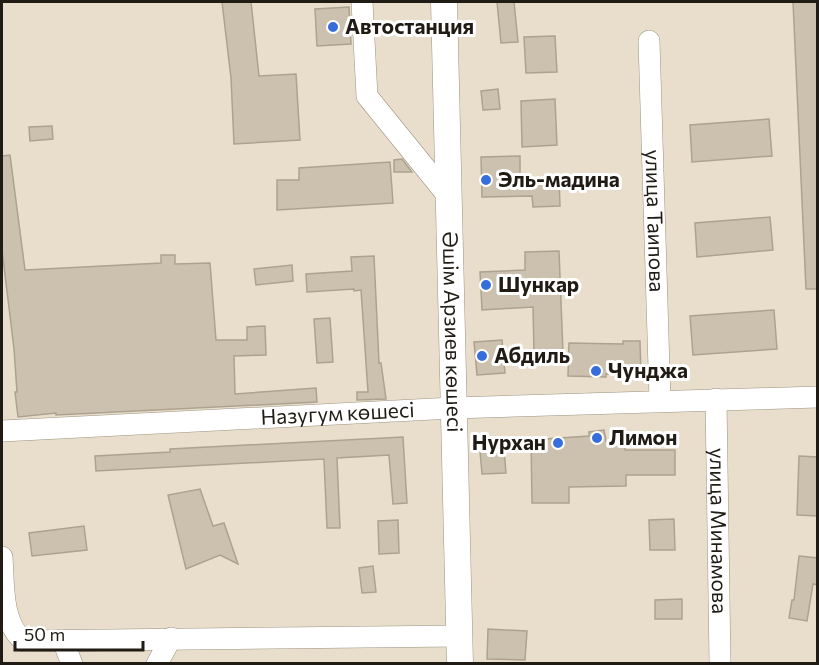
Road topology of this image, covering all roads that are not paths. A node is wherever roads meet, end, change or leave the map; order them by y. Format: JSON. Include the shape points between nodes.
{"nodes":[{"id":1,"x":362,"y":2,"type":"edge"},
{"id":2,"x":444,"y":2,"type":"edge"},
{"id":3,"x":649,"y":41,"type":"dead end"},
{"id":4,"x":448,"y":196,"type":"junction"},
{"id":5,"x":818,"y":397,"type":"edge"},
{"id":6,"x":716,"y":399,"type":"junction"},
{"id":7,"x":660,"y":401,"type":"junction"},
{"id":8,"x":453,"y":408,"type":"junction"},
{"id":9,"x":2,"y":431,"type":"edge"},
{"id":10,"x":2,"y":556,"type":"edge"},
{"id":11,"x":8,"y":624,"type":"edge"},
{"id":12,"x":459,"y":636,"type":"junction"},
{"id":13,"x":171,"y":638,"type":"junction"},
{"id":14,"x":63,"y":641,"type":"junction"},
{"id":15,"x":72,"y":663,"type":"edge"},
{"id":16,"x":157,"y":663,"type":"edge"},
{"id":17,"x":460,"y":663,"type":"edge"},
{"id":18,"x":720,"y":663,"type":"edge"}],
"edges":[{"from":1,"to":4,"type":"street","via":[[367,96]]},
{"from":2,"to":4,"type":"main road","name":"Әшім Арзиев көшесі"},
{"from":3,"to":7,"type":"street","name":"улица Таипова"},
{"from":4,"to":8,"type":"main road","name":"Әшім Арзиев көшесі"},
{"from":5,"to":6,"type":"street","name":"Назугум көшесі"},
{"from":6,"to":7,"type":"street","name":"Назугум көшесі"},
{"from":6,"to":18,"type":"street","name":"улица Минамова"},
{"from":7,"to":8,"type":"street","name":"Назугум көшесі"},
{"from":8,"to":9,"type":"street","name":"Назугум көшесі"},
{"from":8,"to":12,"type":"main road","name":"Әшім Арзиев көшесі"},
{"from":10,"to":11,"type":"street"},
{"from":11,"to":14,"type":"street","via":[[24,641]]},
{"from":12,"to":13,"type":"street"},
{"from":12,"to":17,"type":"main road","name":"Әшім Арзиев көшесі"},
{"from":13,"to":14,"type":"street"},
{"from":13,"to":16,"type":"street"},
{"from":14,"to":15,"type":"street"}]}
